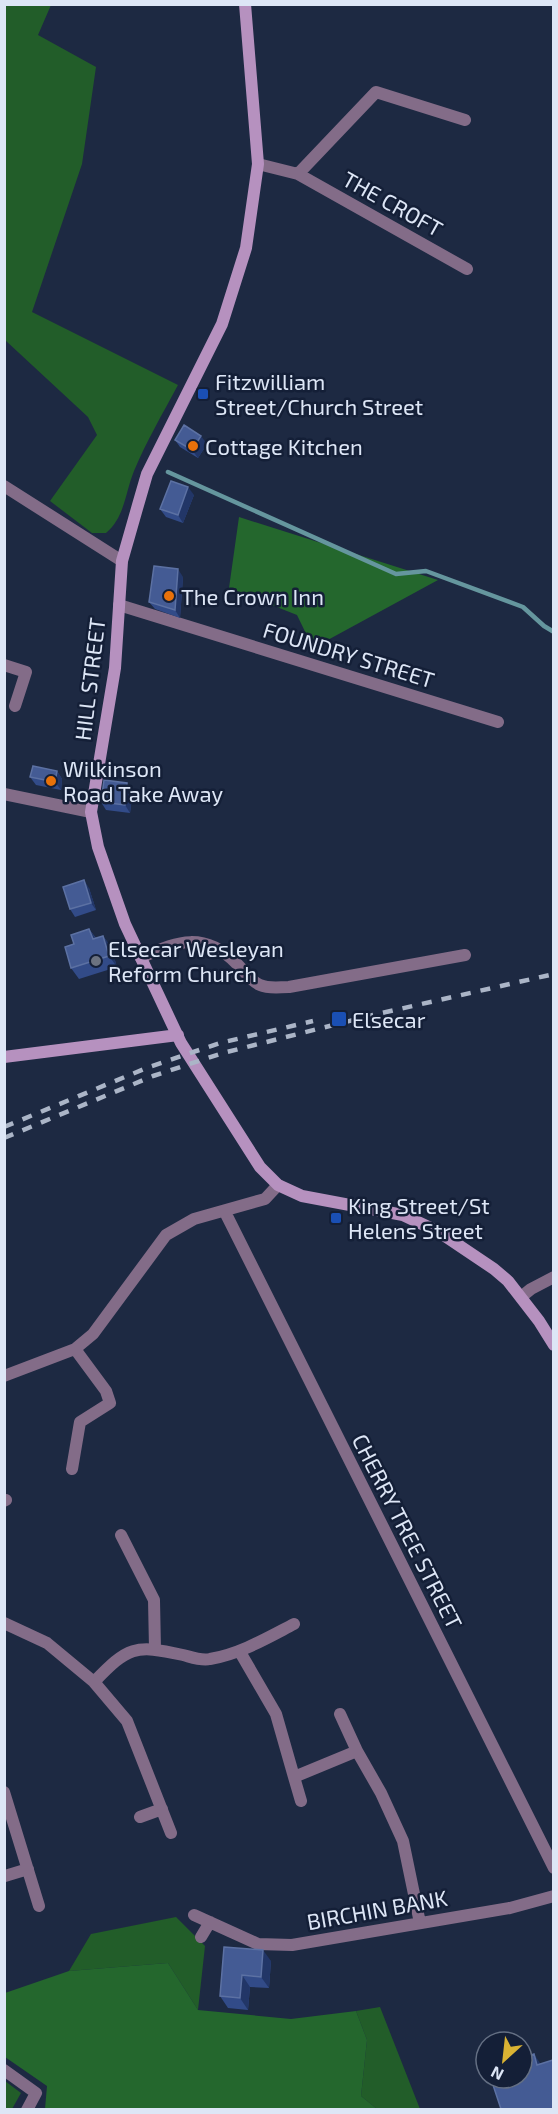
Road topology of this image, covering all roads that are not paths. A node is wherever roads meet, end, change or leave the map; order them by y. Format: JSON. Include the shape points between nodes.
{"nodes":[{"id":1,"x":245,"y":4,"type":"edge"},
{"id":2,"x":465,"y":120,"type":"dead end"},
{"id":3,"x":258,"y":164,"type":"junction"},
{"id":4,"x":298,"y":174,"type":"junction"},
{"id":5,"x":467,"y":269,"type":"dead end"},
{"id":6,"x":4,"y":486,"type":"edge"},
{"id":7,"x":122,"y":561,"type":"junction"},
{"id":8,"x":119,"y":605,"type":"junction"},
{"id":9,"x":4,"y":665,"type":"edge"},
{"id":10,"x":15,"y":706,"type":"dead end"},
{"id":11,"x":498,"y":722,"type":"dead end"},
{"id":12,"x":4,"y":794,"type":"edge"},
{"id":13,"x":91,"y":812,"type":"junction"},
{"id":14,"x":465,"y":955,"type":"dead end"},
{"id":15,"x":141,"y":958,"type":"junction"},
{"id":16,"x":180,"y":1039,"type":"junction"},
{"id":17,"x":4,"y":1057,"type":"edge"},
{"id":18,"x":278,"y":1185,"type":"junction"},
{"id":19,"x":225,"y":1212,"type":"junction"},
{"id":20,"x":554,"y":1277,"type":"edge"},
{"id":21,"x":521,"y":1298,"type":"junction"},
{"id":22,"x":554,"y":1345,"type":"edge"},
{"id":23,"x":75,"y":1349,"type":"junction"},
{"id":24,"x":4,"y":1376,"type":"edge"},
{"id":25,"x":72,"y":1469,"type":"dead end"},
{"id":26,"x":121,"y":1535,"type":"dead end"},
{"id":27,"x":4,"y":1623,"type":"edge"},
{"id":28,"x":294,"y":1624,"type":"dead end"},
{"id":29,"x":155,"y":1649,"type":"junction"},
{"id":30,"x":240,"y":1652,"type":"junction"},
{"id":31,"x":94,"y":1682,"type":"junction"},
{"id":32,"x":340,"y":1714,"type":"dead end"},
{"id":33,"x":357,"y":1751,"type":"junction"},
{"id":34,"x":294,"y":1777,"type":"junction"},
{"id":35,"x":4,"y":1792,"type":"edge"},
{"id":36,"x":301,"y":1801,"type":"dead end"},
{"id":37,"x":162,"y":1809,"type":"junction"},
{"id":38,"x":140,"y":1817,"type":"dead end"},
{"id":39,"x":171,"y":1833,"type":"dead end"},
{"id":40,"x":554,"y":1868,"type":"edge"},
{"id":41,"x":28,"y":1869,"type":"junction"},
{"id":42,"x":5,"y":1876,"type":"edge"},
{"id":43,"x":554,"y":1896,"type":"edge"},
{"id":44,"x":39,"y":1906,"type":"dead end"},
{"id":45,"x":194,"y":1915,"type":"dead end"},
{"id":46,"x":210,"y":1922,"type":"junction"},
{"id":47,"x":420,"y":1923,"type":"junction"},
{"id":48,"x":201,"y":1937,"type":"dead end"},
{"id":49,"x":4,"y":2070,"type":"edge"},
{"id":50,"x":27,"y":2109,"type":"edge"}],
"edges":[{"from":1,"to":3,"type":"main road","name":"HILL STREET"},
{"from":2,"to":4,"type":"street","name":"THE CROFT","via":[[376,92]]},
{"from":3,"to":4,"type":"street","name":"THE CROFT"},
{"from":3,"to":7,"type":"main road","name":"HILL STREET","via":[[246,248],[222,324],[147,474]]},
{"from":4,"to":5,"type":"street","name":"THE CROFT"},
{"from":6,"to":7,"type":"street"},
{"from":7,"to":8,"type":"main road","name":"HILL STREET"},
{"from":8,"to":11,"type":"street","name":"FOUNDRY STREET"},
{"from":8,"to":13,"type":"main road","name":"HILL STREET","via":[[115,668]]},
{"from":9,"to":10,"type":"street","via":[[26,672]]},
{"from":12,"to":13,"type":"street"},
{"from":13,"to":15,"type":"main road","name":"HILL STREET","via":[[98,847]]},
{"from":14,"to":15,"type":"street","via":[[272,988],[254,982],[227,954],[195,941],[175,943]]},
{"from":15,"to":16,"type":"main road","name":"HILL STREET"},
{"from":16,"to":17,"type":"main road"},
{"from":16,"to":18,"type":"main road","name":"HILL STREET","via":[[253,1156]]},
{"from":18,"to":19,"type":"street","via":[[265,1199]]},
{"from":18,"to":21,"type":"main road","via":[[302,1196],[404,1215],[421,1222],[494,1269]]},
{"from":19,"to":23,"type":"street","via":[[194,1219],[166,1235],[93,1334]]},
{"from":19,"to":40,"type":"street","name":"CHERRY TREE STREET"},
{"from":20,"to":21,"type":"street"},
{"from":21,"to":22,"type":"main road"},
{"from":23,"to":24,"type":"street"},
{"from":23,"to":25,"type":"street","via":[[110,1403],[80,1422]]},
{"from":26,"to":29,"type":"street","via":[[154,1600]]},
{"from":27,"to":31,"type":"street","via":[[47,1643]]},
{"from":28,"to":30,"type":"street"},
{"from":29,"to":30,"type":"street","via":[[207,1660]]},
{"from":29,"to":31,"type":"street","via":[[126,1653]]},
{"from":30,"to":34,"type":"street","via":[[276,1713]]},
{"from":31,"to":37,"type":"street","via":[[127,1721]]},
{"from":32,"to":33,"type":"street"},
{"from":33,"to":34,"type":"street"},
{"from":33,"to":47,"type":"street","via":[[403,1841]]},
{"from":34,"to":36,"type":"street"},
{"from":35,"to":41,"type":"street"},
{"from":37,"to":38,"type":"street"},
{"from":37,"to":39,"type":"street"},
{"from":41,"to":42,"type":"street"},
{"from":41,"to":44,"type":"street"},
{"from":43,"to":47,"type":"street","name":"BIRCHIN BANK","via":[[510,1908]]},
{"from":45,"to":46,"type":"street","name":"BIRCHIN BANK"},
{"from":46,"to":47,"type":"street","name":"BIRCHIN BANK","via":[[258,1944],[292,1945]]},
{"from":46,"to":48,"type":"street"},
{"from":49,"to":50,"type":"street","via":[[36,2093]]}]}
